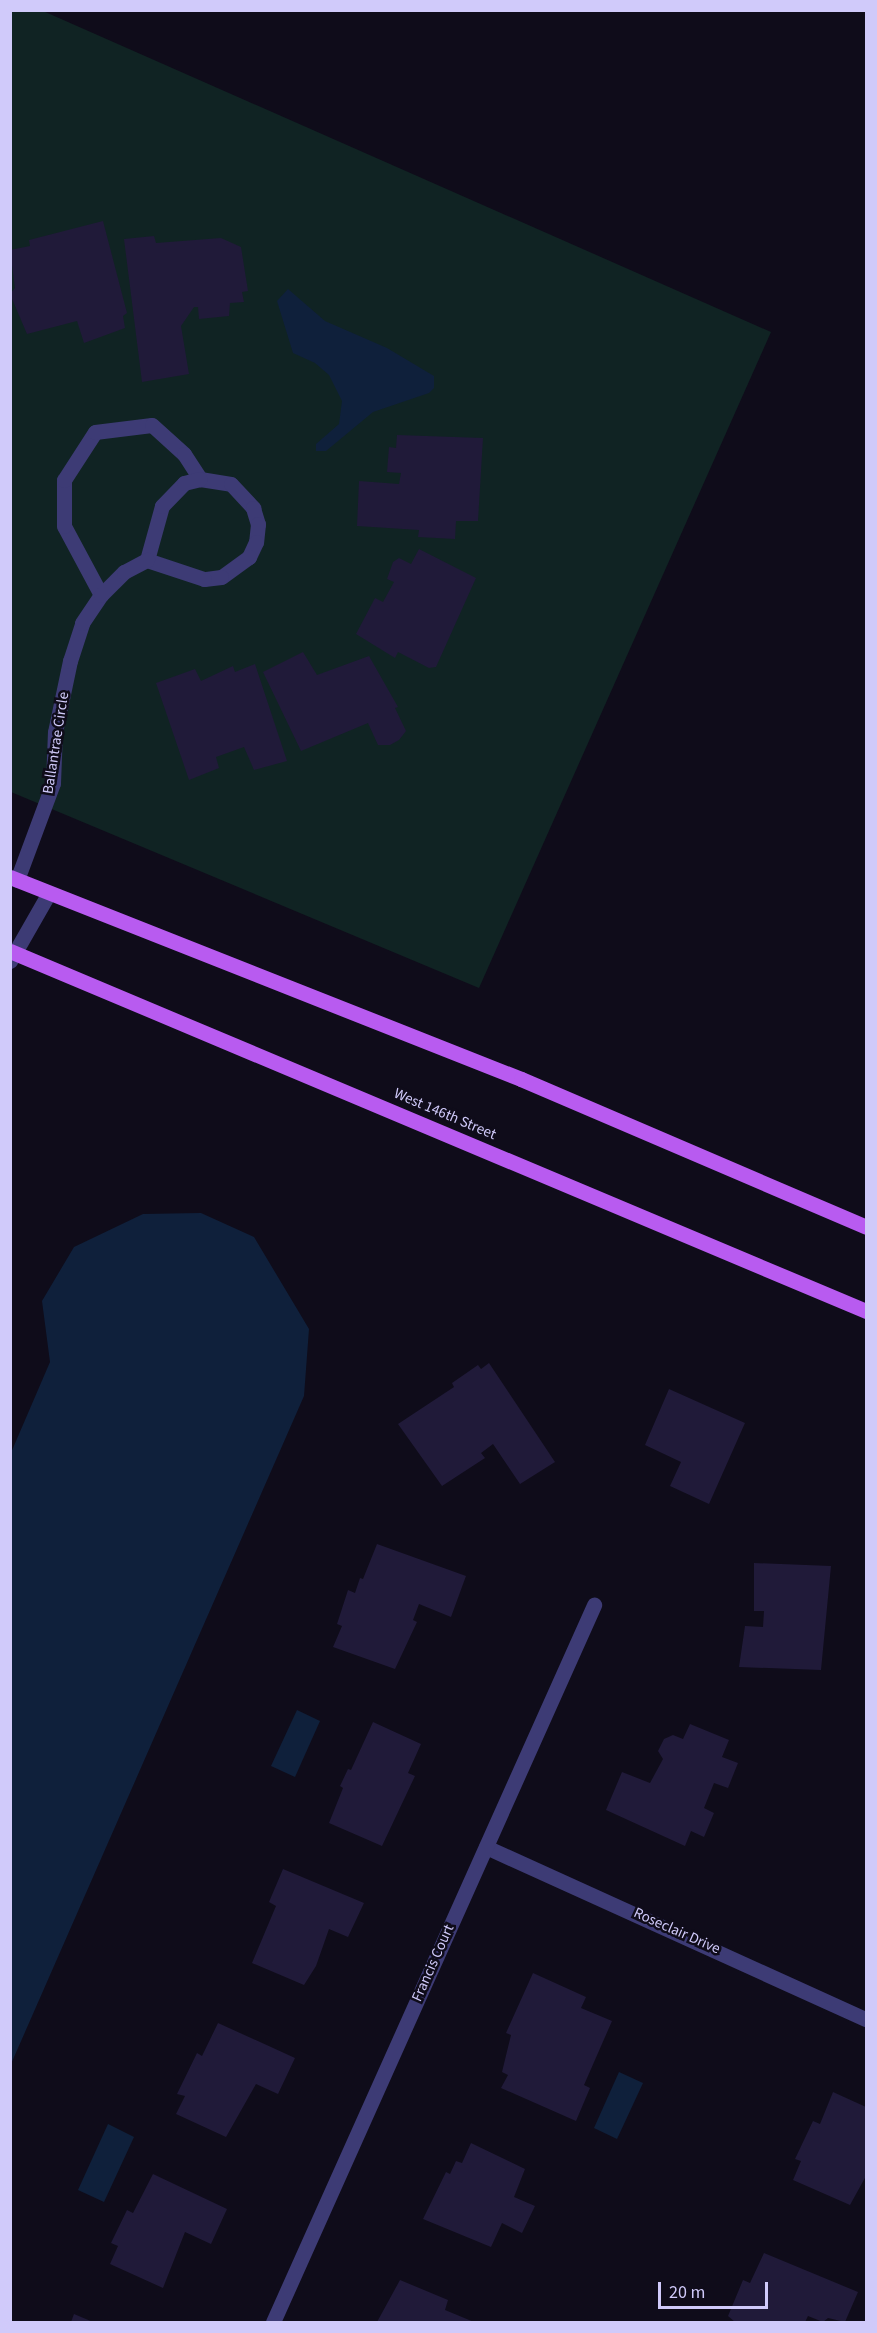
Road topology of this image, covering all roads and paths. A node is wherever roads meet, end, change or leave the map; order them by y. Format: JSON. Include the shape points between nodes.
{"nodes":[{"id":1,"x":200,"y":479,"type":"junction"},
{"id":2,"x":147,"y":560,"type":"junction"},
{"id":3,"x":100,"y":595,"type":"junction"},
{"id":4,"x":14,"y":878,"type":"edge"},
{"id":5,"x":49,"y":893,"type":"junction"},
{"id":6,"x":12,"y":955,"type":"edge"},
{"id":7,"x":867,"y":1227,"type":"edge"},
{"id":8,"x":867,"y":1311,"type":"edge"},
{"id":9,"x":594,"y":1605,"type":"dead end"},
{"id":10,"x":486,"y":1847,"type":"junction"},
{"id":11,"x":867,"y":2019,"type":"edge"},
{"id":12,"x":273,"y":2322,"type":"edge"}],
"edges":[{"from":1,"to":2,"type":"street","via":[[184,483],[162,506]]},
{"from":1,"to":2,"type":"street","via":[[231,484],[253,508],[256,542],[249,557],[236,570],[204,579]]},
{"from":1,"to":3,"type":"street","via":[[184,454],[153,425],[95,432],[64,480],[64,526]]},
{"from":2,"to":3,"type":"street","name":"Ballantrae Circle","via":[[124,572]]},
{"from":3,"to":4,"type":"street","name":"Ballantrae Circle","via":[[82,623],[70,661],[55,732],[53,783]]},
{"from":4,"to":5,"type":"main road"},
{"from":5,"to":6,"type":"street"},
{"from":5,"to":7,"type":"main road","via":[[521,1078]]},
{"from":6,"to":8,"type":"main road","name":"West 146th Street"},
{"from":9,"to":10,"type":"street","name":"Francis Court"},
{"from":10,"to":11,"type":"street","name":"Roseclair Drive"},
{"from":10,"to":12,"type":"street","name":"Francis Court"}]}
